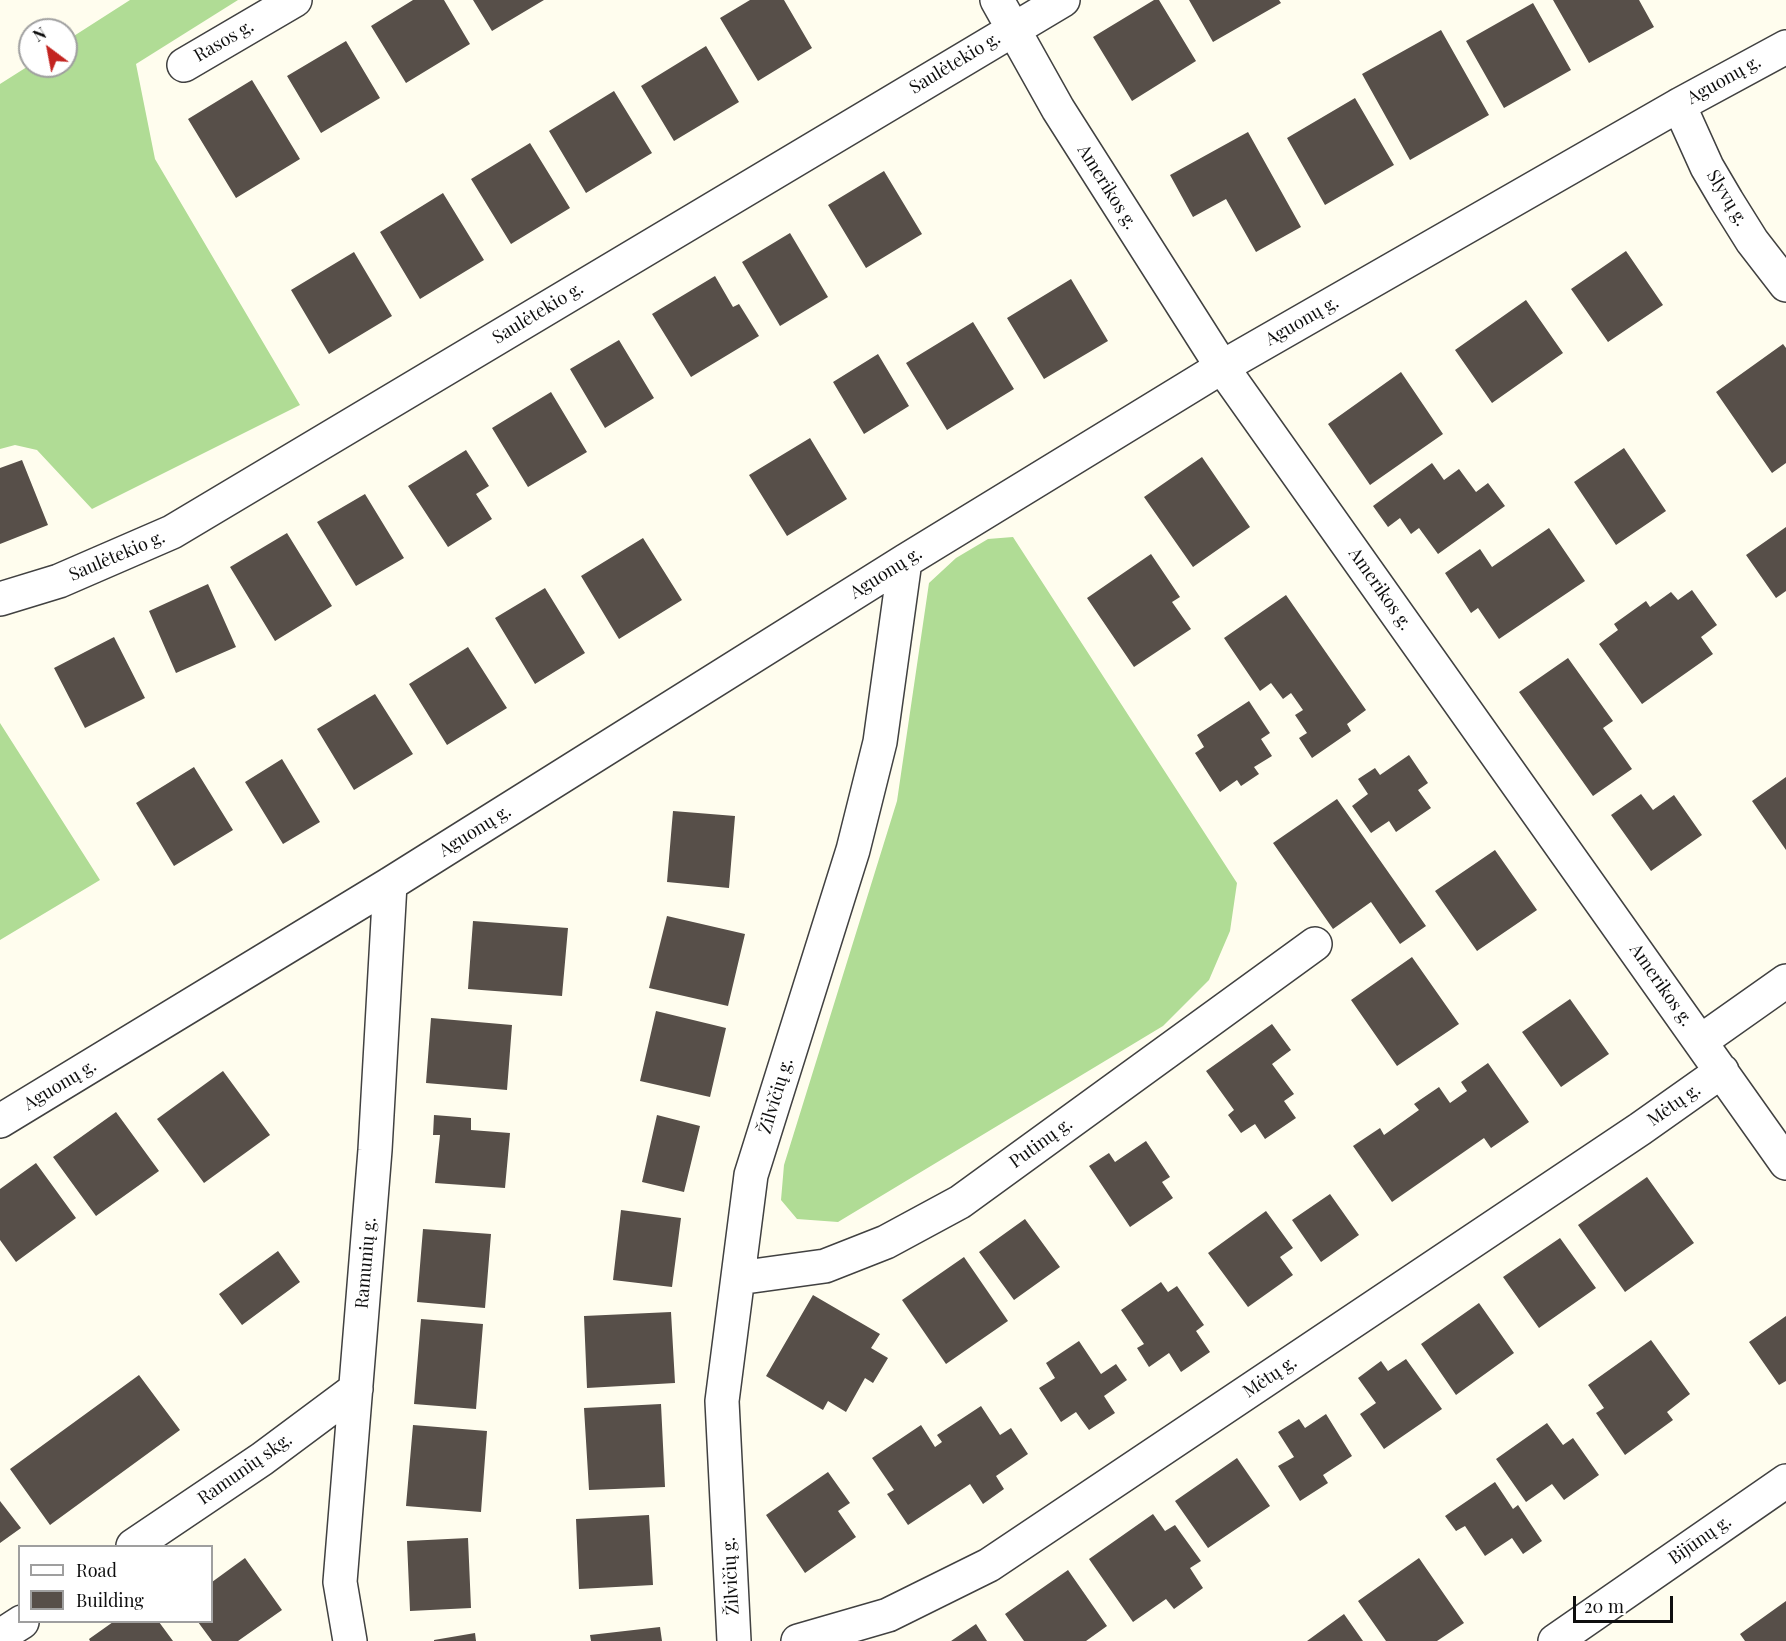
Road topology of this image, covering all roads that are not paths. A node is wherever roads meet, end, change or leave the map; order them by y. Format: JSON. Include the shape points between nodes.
{"nodes":[{"id":1,"x":295,"y":0,"type":"edge"},
{"id":2,"x":997,"y":0,"type":"edge"},
{"id":3,"x":1063,"y":0,"type":"edge"},
{"id":4,"x":1012,"y":29,"type":"junction"},
{"id":5,"x":1786,"y":47,"type":"edge"},
{"id":6,"x":184,"y":65,"type":"dead end"},
{"id":7,"x":1679,"y":105,"type":"junction"},
{"id":8,"x":1786,"y":285,"type":"edge"},
{"id":9,"x":1222,"y":367,"type":"junction"},
{"id":10,"x":905,"y":561,"type":"junction"},
{"id":11,"x":0,"y":599,"type":"edge"},
{"id":12,"x":390,"y":884,"type":"junction"},
{"id":13,"x":1315,"y":944,"type":"dead end"},
{"id":14,"x":1786,"y":981,"type":"edge"},
{"id":15,"x":1701,"y":1041,"type":"junction"},
{"id":16,"x":1722,"y":1071,"type":"junction"},
{"id":17,"x":0,"y":1121,"type":"edge"},
{"id":18,"x":1786,"y":1163,"type":"edge"},
{"id":19,"x":738,"y":1278,"type":"junction"},
{"id":20,"x":356,"y":1389,"type":"junction"},
{"id":21,"x":1786,"y":1480,"type":"edge"},
{"id":22,"x":134,"y":1545,"type":"edge"},
{"id":23,"x":20,"y":1623,"type":"edge"},
{"id":24,"x":0,"y":1636,"type":"edge"},
{"id":25,"x":350,"y":1641,"type":"edge"},
{"id":26,"x":734,"y":1641,"type":"edge"},
{"id":27,"x":798,"y":1641,"type":"edge"},
{"id":28,"x":1555,"y":1641,"type":"edge"}],
"edges":[{"from":1,"to":6,"type":"street","name":"Rasos g."},
{"from":2,"to":4,"type":"street","name":"Amerikos g."},
{"from":3,"to":4,"type":"street","name":"Saulėtekio g."},
{"from":4,"to":9,"type":"street","name":"Amerikos g.","via":[[1058,109]]},
{"from":4,"to":11,"type":"street","name":"Saulėtekio g.","via":[[172,532],[59,581]]},
{"from":5,"to":7,"type":"street","name":"Aguonų g."},
{"from":7,"to":8,"type":"street","name":"Slyvų g.","via":[[1727,201]]},
{"from":7,"to":9,"type":"street","name":"Aguonų g."},
{"from":9,"to":10,"type":"street","name":"Aguonų g."},
{"from":9,"to":15,"type":"street","name":"Amerikos g."},
{"from":10,"to":12,"type":"street","name":"Aguonų g."},
{"from":10,"to":19,"type":"street","name":"Žilvičių g.","via":[[880,742],[853,850],[751,1174]]},
{"from":12,"to":17,"type":"street","name":"Aguonų g."},
{"from":12,"to":20,"type":"street","name":"Ramunių g."},
{"from":13,"to":19,"type":"street","name":"Putinų g.","via":[[960,1202],[886,1242],[825,1266]]},
{"from":14,"to":15,"type":"street"},
{"from":15,"to":16,"type":"street","name":"Amerikos g."},
{"from":16,"to":18,"type":"street","name":"Amerikos g."},
{"from":16,"to":27,"type":"street","name":"Mėtų g.","via":[[1640,1130],[989,1565],[888,1615]]},
{"from":19,"to":26,"type":"street","name":"Žilvičių g.","via":[[722,1401]]},
{"from":20,"to":22,"type":"street","name":"Ramunių skg.","via":[[262,1459]]},
{"from":20,"to":25,"type":"street","name":"Ramunių g.","via":[[340,1582]]},
{"from":21,"to":28,"type":"street","name":"Bijūnų g."},
{"from":23,"to":24,"type":"street"}]}
